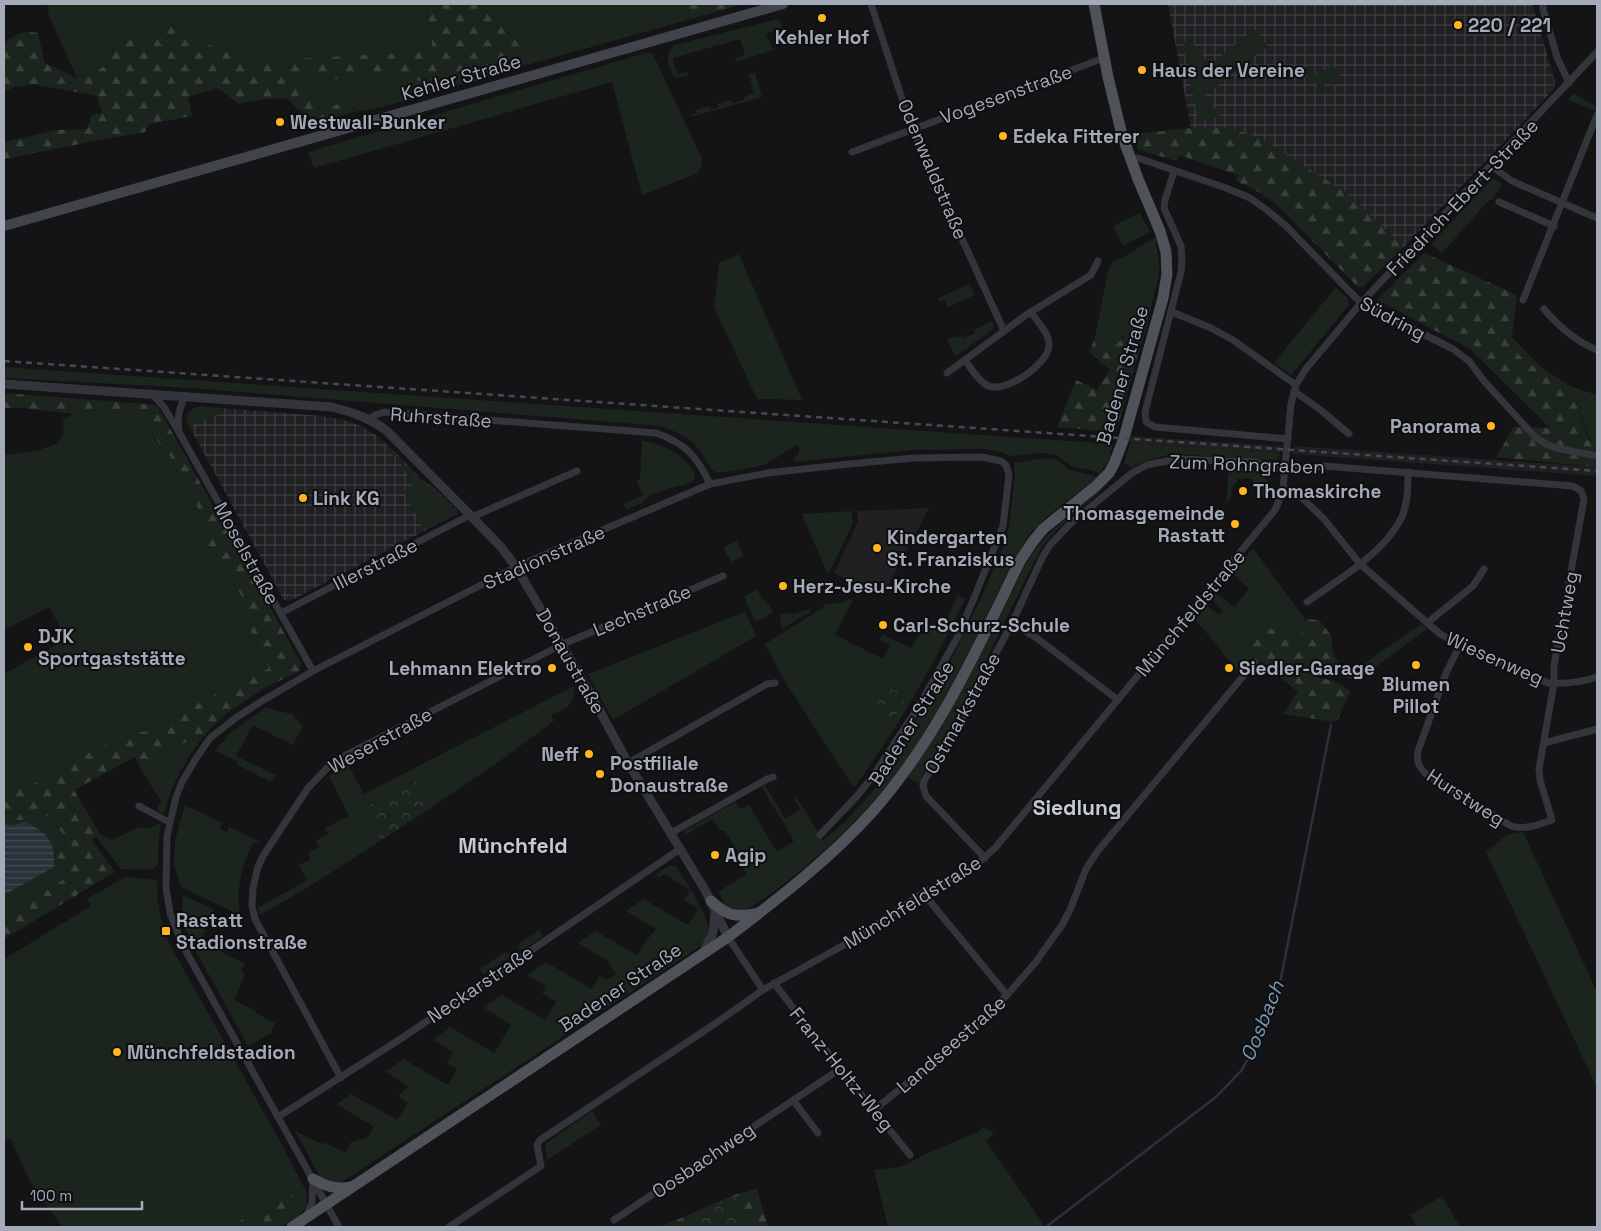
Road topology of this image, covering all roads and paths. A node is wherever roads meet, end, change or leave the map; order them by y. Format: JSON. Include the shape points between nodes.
{"nodes":[{"id":1,"x":783,"y":4,"type":"edge"},
{"id":2,"x":872,"y":4,"type":"edge"},
{"id":3,"x":1094,"y":4,"type":"edge"},
{"id":4,"x":1542,"y":4,"type":"edge"},
{"id":5,"x":1597,"y":52,"type":"edge"},
{"id":6,"x":1104,"y":58,"type":"junction"},
{"id":7,"x":1570,"y":83,"type":"junction"},
{"id":8,"x":1597,"y":115,"type":"edge"},
{"id":9,"x":912,"y":129,"type":"junction"},
{"id":10,"x":852,"y":152,"type":"dead end"},
{"id":11,"x":1131,"y":161,"type":"junction"},
{"id":12,"x":1491,"y":166,"type":"junction"},
{"id":13,"x":1174,"y":171,"type":"junction"},
{"id":14,"x":1499,"y":202,"type":"dead end"},
{"id":15,"x":1562,"y":203,"type":"junction"},
{"id":16,"x":1597,"y":218,"type":"edge"},
{"id":17,"x":4,"y":226,"type":"edge"},
{"id":18,"x":1554,"y":226,"type":"junction"},
{"id":19,"x":1098,"y":261,"type":"dead end"},
{"id":20,"x":1523,"y":300,"type":"dead end"},
{"id":21,"x":1360,"y":303,"type":"junction"},
{"id":22,"x":1544,"y":309,"type":"dead end"},
{"id":23,"x":1031,"y":312,"type":"junction"},
{"id":24,"x":1172,"y":312,"type":"junction"},
{"id":25,"x":1004,"y":331,"type":"junction"},
{"id":26,"x":1597,"y":350,"type":"edge"},
{"id":27,"x":965,"y":360,"type":"junction"},
{"id":28,"x":947,"y":373,"type":"dead end"},
{"id":29,"x":4,"y":384,"type":"edge"},
{"id":30,"x":1295,"y":388,"type":"junction"},
{"id":31,"x":152,"y":394,"type":"junction"},
{"id":32,"x":184,"y":396,"type":"junction"},
{"id":33,"x":369,"y":420,"type":"junction"},
{"id":34,"x":180,"y":434,"type":"junction"},
{"id":35,"x":1349,"y":434,"type":"dead end"},
{"id":36,"x":1288,"y":439,"type":"junction"},
{"id":37,"x":1597,"y":456,"type":"edge"},
{"id":38,"x":1285,"y":469,"type":"junction"},
{"id":39,"x":576,"y":471,"type":"dead end"},
{"id":40,"x":1408,"y":472,"type":"junction"},
{"id":41,"x":1132,"y":473,"type":"joint"},
{"id":42,"x":710,"y":484,"type":"junction"},
{"id":43,"x":1573,"y":486,"type":"joint"},
{"id":44,"x":1283,"y":488,"type":"junction"},
{"id":45,"x":471,"y":516,"type":"junction"},
{"id":46,"x":1360,"y":564,"type":"junction"},
{"id":47,"x":516,"y":567,"type":"junction"},
{"id":48,"x":1484,"y":569,"type":"dead end"},
{"id":49,"x":723,"y":576,"type":"dead end"},
{"id":50,"x":1308,"y":602,"type":"dead end"},
{"id":51,"x":281,"y":613,"type":"junction"},
{"id":52,"x":1012,"y":623,"type":"junction"},
{"id":53,"x":1427,"y":624,"type":"junction"},
{"id":54,"x":561,"y":645,"type":"junction"},
{"id":55,"x":1460,"y":645,"type":"junction"},
{"id":56,"x":1255,"y":662,"type":"dead end"},
{"id":57,"x":314,"y":671,"type":"junction"},
{"id":58,"x":1597,"y":678,"type":"edge"},
{"id":59,"x":776,"y":683,"type":"dead end"},
{"id":60,"x":1554,"y":683,"type":"junction"},
{"id":61,"x":1118,"y":700,"type":"junction"},
{"id":62,"x":1597,"y":729,"type":"edge"},
{"id":63,"x":1544,"y":743,"type":"junction"},
{"id":64,"x":628,"y":762,"type":"junction"},
{"id":65,"x":774,"y":778,"type":"dead end"},
{"id":66,"x":139,"y":806,"type":"dead end"},
{"id":67,"x":1552,"y":820,"type":"joint"},
{"id":68,"x":169,"y":822,"type":"junction"},
{"id":69,"x":671,"y":833,"type":"junction"},
{"id":70,"x":820,"y":835,"type":"dead end"},
{"id":71,"x":680,"y":848,"type":"junction"},
{"id":72,"x":985,"y":858,"type":"junction"},
{"id":73,"x":923,"y":893,"type":"junction"},
{"id":74,"x":713,"y":906,"type":"junction"},
{"id":75,"x":760,"y":913,"type":"junction"},
{"id":76,"x":728,"y":937,"type":"junction"},
{"id":77,"x":703,"y":954,"type":"junction"},
{"id":78,"x":774,"y":983,"type":"junction"},
{"id":79,"x":763,"y":990,"type":"junction"},
{"id":80,"x":1007,"y":995,"type":"junction"},
{"id":81,"x":840,"y":1069,"type":"junction"},
{"id":82,"x":341,"y":1078,"type":"junction"},
{"id":83,"x":793,"y":1100,"type":"junction"},
{"id":84,"x":874,"y":1110,"type":"junction"},
{"id":85,"x":278,"y":1117,"type":"junction"},
{"id":86,"x":818,"y":1133,"type":"dead end"},
{"id":87,"x":910,"y":1155,"type":"dead end"},
{"id":88,"x":313,"y":1179,"type":"junction"},
{"id":89,"x":352,"y":1187,"type":"junction"},
{"id":90,"x":326,"y":1204,"type":"junction"},
{"id":91,"x":306,"y":1218,"type":"junction"},
{"id":92,"x":614,"y":1220,"type":"dead end"},
{"id":93,"x":292,"y":1227,"type":"edge"},
{"id":94,"x":339,"y":1227,"type":"edge"},
{"id":95,"x":449,"y":1227,"type":"edge"}],
"edges":[{"from":1,"to":17,"type":"main road","name":"Kehler Straße"},
{"from":2,"to":9,"type":"street","name":"Odenwaldstraße"},
{"from":3,"to":6,"type":"main road","name":"Badener Straße"},
{"from":4,"to":7,"type":"street","via":[[1557,57]]},
{"from":5,"to":7,"type":"street","name":"Friedrich-Ebert-Straße"},
{"from":6,"to":9,"type":"street","name":"Vogesenstraße"},
{"from":6,"to":11,"type":"main road","name":"Badener Straße","via":[[1121,133]]},
{"from":7,"to":12,"type":"street","name":"Friedrich-Ebert-Straße"},
{"from":8,"to":15,"type":"street"},
{"from":9,"to":10,"type":"street","name":"Vogesenstraße"},
{"from":9,"to":25,"type":"street","name":"Odenwaldstraße"},
{"from":11,"to":13,"type":"street","name":"Südring","via":[[1138,158]]},
{"from":11,"to":75,"type":"main road","name":"Badener Straße","via":[[1160,231],[1166,252],[1167,274],[1124,438],[1114,464],[1096,486],[1052,520],[1020,560],[946,707],[891,790],[823,862]]},
{"from":12,"to":15,"type":"street","via":[[1512,182]]},
{"from":12,"to":21,"type":"street","name":"Friedrich-Ebert-Straße"},
{"from":13,"to":21,"type":"street","name":"Südring","via":[[1250,198],[1267,210]]},
{"from":13,"to":24,"type":"street","via":[[1164,208],[1182,258]]},
{"from":14,"to":18,"type":"street"},
{"from":15,"to":16,"type":"street"},
{"from":15,"to":18,"type":"street"},
{"from":18,"to":20,"type":"street"},
{"from":19,"to":23,"type":"street","via":[[1092,275]]},
{"from":21,"to":30,"type":"street","name":"Friedrich-Ebert-Straße","via":[[1305,370]]},
{"from":21,"to":37,"type":"street","name":"Südring","via":[[1454,349],[1469,361],[1535,436],[1556,448]]},
{"from":22,"to":26,"type":"street","via":[[1569,334]]},
{"from":23,"to":25,"type":"street"},
{"from":23,"to":27,"type":"street","via":[[1048,338],[1049,346],[1043,358],[1017,381],[994,387],[987,385]]},
{"from":24,"to":30,"type":"street","via":[[1234,340]]},
{"from":24,"to":36,"type":"street","via":[[1146,422],[1155,427]]},
{"from":25,"to":27,"type":"street"},
{"from":27,"to":28,"type":"street"},
{"from":29,"to":31,"type":"street","name":"Ruhrstraße"},
{"from":30,"to":35,"type":"street"},
{"from":30,"to":36,"type":"street","name":"Friedrich-Ebert-Straße","via":[[1290,404]]},
{"from":31,"to":32,"type":"street","name":"Ruhrstraße"},
{"from":31,"to":34,"type":"street","name":"Moselstraße"},
{"from":32,"to":33,"type":"street","name":"Ruhrstraße","via":[[332,407]]},
{"from":32,"to":34,"type":"street","via":[[177,424]]},
{"from":33,"to":42,"type":"street","name":"Ruhrstraße","via":[[384,412],[656,434],[671,438],[688,450]]},
{"from":33,"to":45,"type":"street","name":"Donaustraße","via":[[393,437]]},
{"from":34,"to":51,"type":"street","name":"Moselstraße"},
{"from":36,"to":38,"type":"street","name":"Friedrich-Ebert-Straße"},
{"from":38,"to":40,"type":"street","name":"Zum Rohngraben","via":[[1324,466]]},
{"from":38,"to":41,"type":"street","name":"Zum Rohngraben","via":[[1256,462],[1177,459],[1147,464]]},
{"from":38,"to":44,"type":"street","name":"Münchfeldstraße"},
{"from":39,"to":45,"type":"street","name":"Illerstraße"},
{"from":40,"to":43,"type":"street","name":"Zum Rohngraben"},
{"from":40,"to":46,"type":"street","via":[[1403,515],[1393,533]]},
{"from":41,"to":52,"type":"street","name":"Ostmarkstraße","via":[[1070,523],[1050,545]]},
{"from":42,"to":47,"type":"street","name":"Stadionstraße"},
{"from":42,"to":70,"type":"street","name":"Stadionstraße","via":[[768,473],[886,461],[982,457],[1006,465],[1009,475],[1003,526],[957,638],[874,776]]},
{"from":43,"to":60,"type":"street","name":"Uchtweg","via":[[1581,491],[1584,499],[1554,666]]},
{"from":44,"to":46,"type":"street","name":"Wiesenweg","via":[[1301,497]]},
{"from":44,"to":61,"type":"street","name":"Münchfeldstraße","via":[[1269,517]]},
{"from":45,"to":47,"type":"street","name":"Donaustraße"},
{"from":45,"to":51,"type":"street","name":"Illerstraße"},
{"from":46,"to":50,"type":"street"},
{"from":46,"to":53,"type":"street","name":"Wiesenweg"},
{"from":47,"to":54,"type":"street","name":"Donaustraße"},
{"from":47,"to":57,"type":"street","name":"Stadionstraße"},
{"from":48,"to":53,"type":"street","name":"Wiesenweg","via":[[1473,586]]},
{"from":49,"to":54,"type":"street","name":"Lechstraße"},
{"from":51,"to":57,"type":"street","name":"Moselstraße"},
{"from":52,"to":61,"type":"street"},
{"from":52,"to":72,"type":"street","name":"Ostmarkstraße","via":[[923,786],[926,796]]},
{"from":53,"to":55,"type":"street","name":"Wiesenweg"},
{"from":54,"to":64,"type":"street","name":"Donaustraße"},
{"from":54,"to":82,"type":"street","name":"Weserstraße","via":[[342,757],[308,788],[262,856],[252,888],[255,919]]},
{"from":55,"to":60,"type":"street","name":"Wiesenweg","via":[[1541,681]]},
{"from":55,"to":67,"type":"street","name":"Hurstweg","via":[[1446,673],[1418,751],[1418,764],[1426,774],[1511,826],[1534,826]]},
{"from":56,"to":80,"type":"street","name":"Landseestraße","via":[[1097,852],[1086,868],[1062,925]]},
{"from":57,"to":68,"type":"street","name":"Stadionstraße","via":[[262,701],[210,738],[182,782]]},
{"from":58,"to":60,"type":"street","name":"Wiesenweg"},
{"from":59,"to":64,"type":"street","via":[[767,684]]},
{"from":60,"to":63,"type":"street","name":"Uchtweg"},
{"from":61,"to":72,"type":"street","name":"Münchfeldstraße"},
{"from":62,"to":63,"type":"street"},
{"from":63,"to":67,"type":"street","name":"Uchtweg","via":[[1540,780]]},
{"from":64,"to":69,"type":"street","name":"Donaustraße"},
{"from":65,"to":69,"type":"street"},
{"from":66,"to":68,"type":"street"},
{"from":68,"to":85,"type":"street","name":"Stadionstraße","via":[[166,881],[172,922]]},
{"from":69,"to":71,"type":"street","name":"Donaustraße"},
{"from":71,"to":74,"type":"street","name":"Donaustraße"},
{"from":71,"to":82,"type":"street","name":"Neckarstraße"},
{"from":72,"to":73,"type":"street","name":"Münchfeldstraße"},
{"from":73,"to":78,"type":"street","name":"Münchfeldstraße","via":[[860,936]]},
{"from":73,"to":80,"type":"street"},
{"from":74,"to":75,"type":"main road","via":[[734,916]]},
{"from":74,"to":76,"type":"street","name":"Donaustraße"},
{"from":74,"to":77,"type":"street","via":[[713,933]]},
{"from":75,"to":76,"type":"main road","name":"Badener Straße"},
{"from":76,"to":77,"type":"main road","name":"Badener Straße"},
{"from":76,"to":79,"type":"street"},
{"from":77,"to":89,"type":"main road","name":"Badener Straße"},
{"from":78,"to":79,"type":"street","name":"Münchfeldstraße"},
{"from":78,"to":81,"type":"street","name":"Franz-Holtz-Weg"},
{"from":79,"to":95,"type":"street","name":"Münchfeldstraße","via":[[540,1140],[537,1145],[541,1166]]},
{"from":80,"to":84,"type":"street","name":"Landseestraße","via":[[963,1038]]},
{"from":81,"to":83,"type":"street","name":"Oosbachweg"},
{"from":81,"to":84,"type":"street","name":"Franz-Holtz-Weg"},
{"from":82,"to":85,"type":"street","name":"Neckarstraße"},
{"from":83,"to":86,"type":"street"},
{"from":83,"to":92,"type":"street","name":"Oosbachweg"},
{"from":84,"to":87,"type":"street","name":"Franz-Holtz-Weg"},
{"from":85,"to":88,"type":"street","name":"Stadionstraße"},
{"from":88,"to":89,"type":"main road","via":[[332,1188]]},
{"from":88,"to":90,"type":"street","name":"Stadionstraße"},
{"from":88,"to":91,"type":"street","via":[[312,1202]]},
{"from":89,"to":90,"type":"main road","name":"Badener Straße"},
{"from":90,"to":91,"type":"main road","name":"Badener Straße"},
{"from":90,"to":94,"type":"street"},
{"from":91,"to":93,"type":"main road","name":"Badener Straße"}]}
